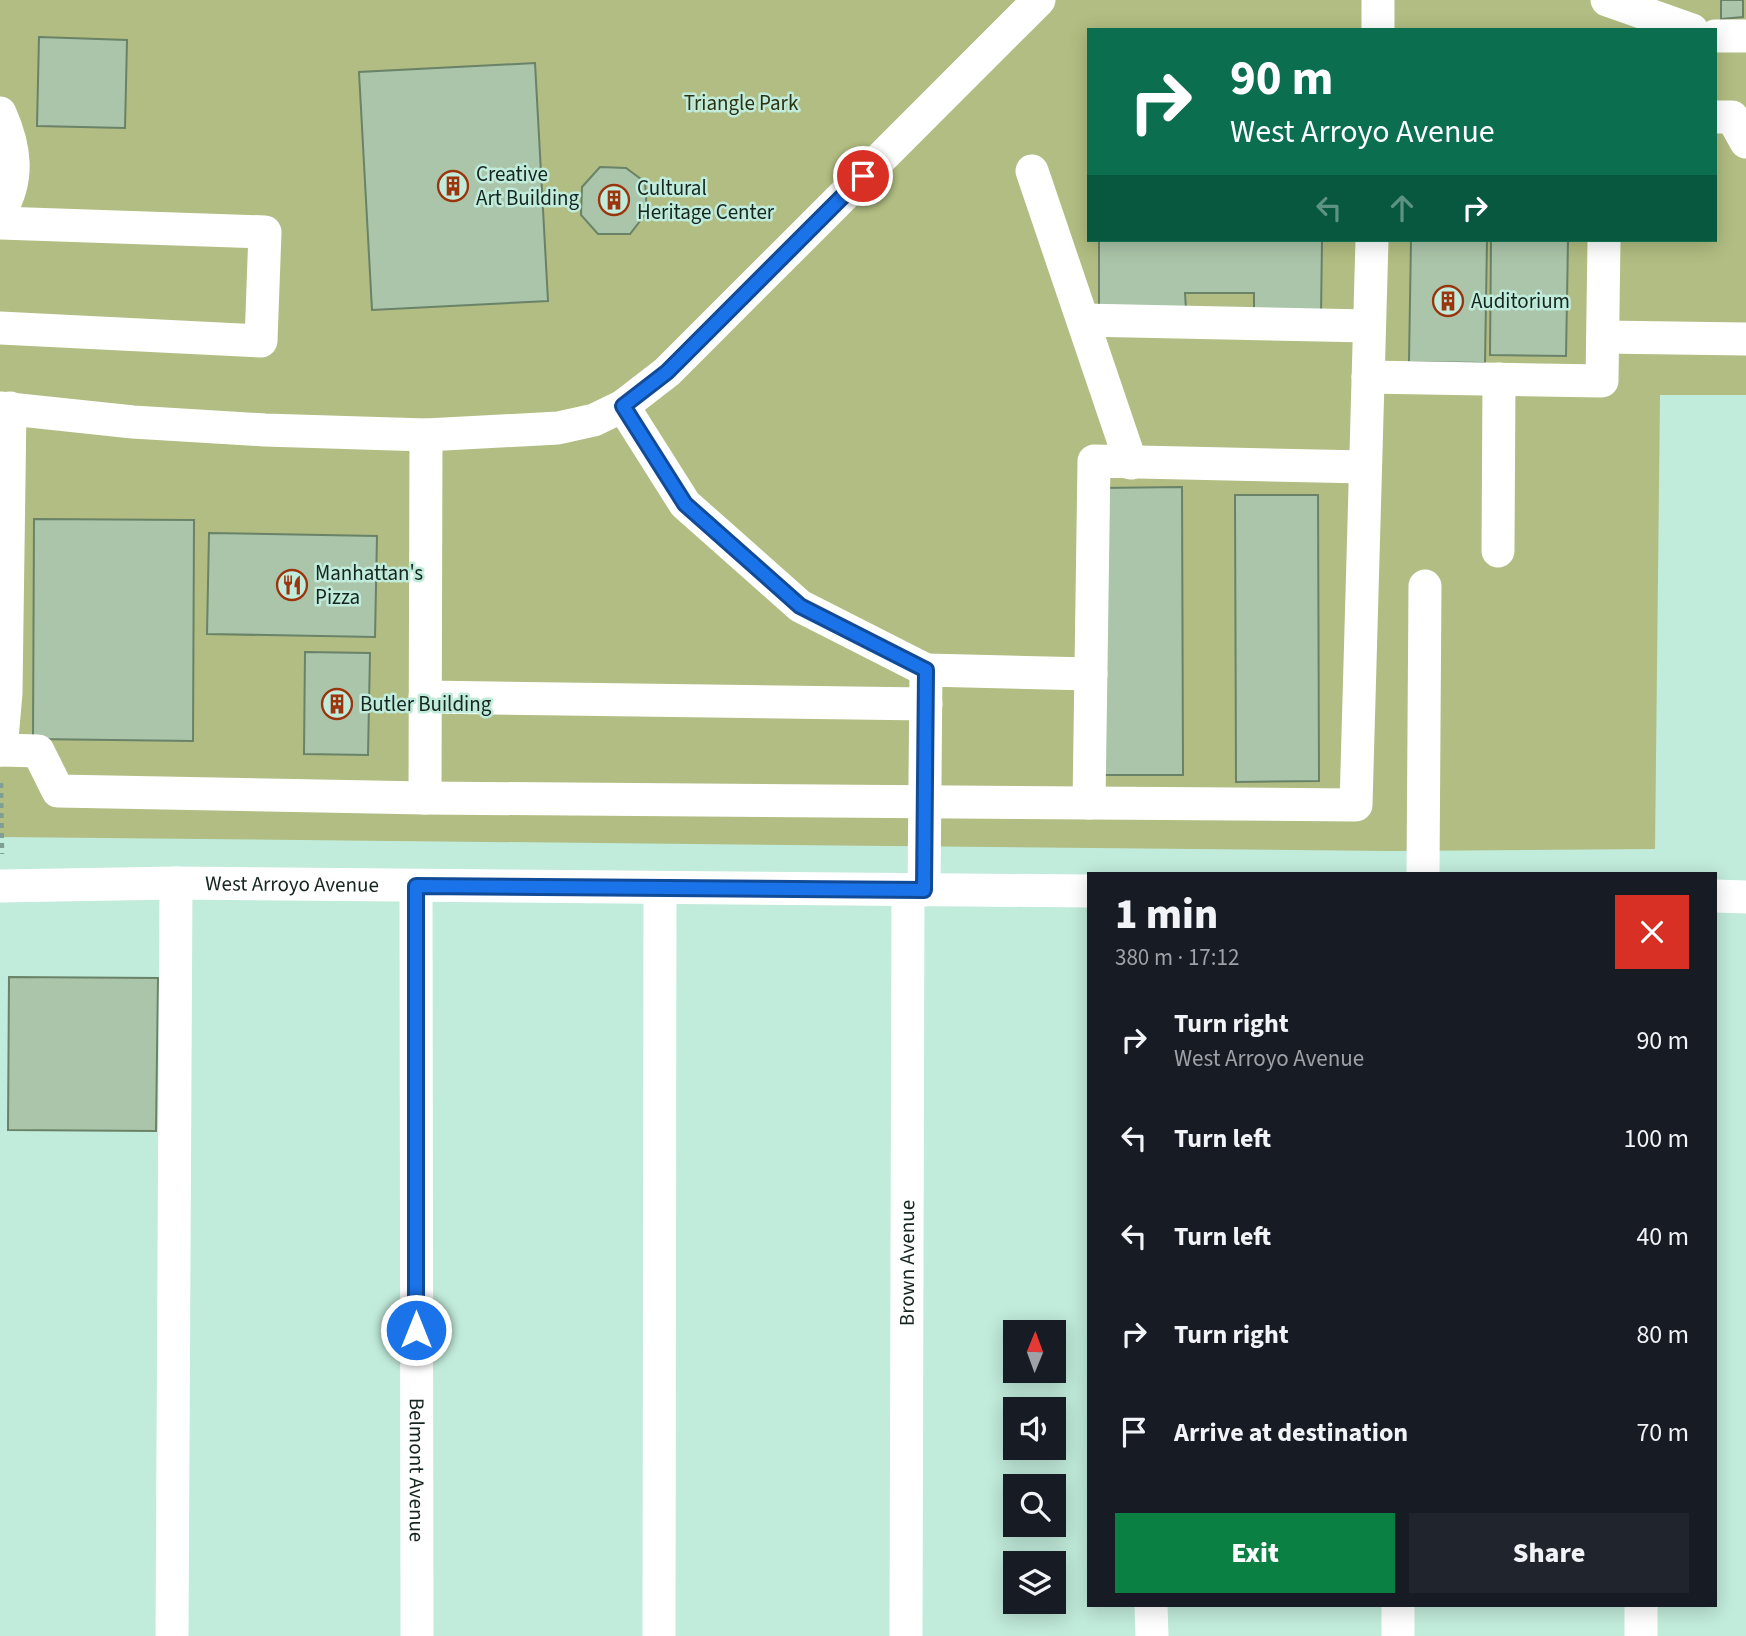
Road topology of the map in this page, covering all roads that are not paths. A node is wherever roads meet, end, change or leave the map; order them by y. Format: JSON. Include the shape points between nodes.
{"nodes":[{"id":1,"x":1039,"y":0,"type":"edge"},
{"id":2,"x":1378,"y":0,"type":"edge"},
{"id":3,"x":1607,"y":0,"type":"edge"},
{"id":4,"x":1378,"y":28,"type":"edge"},
{"id":5,"x":1686,"y":28,"type":"edge"},
{"id":6,"x":1717,"y":36,"type":"edge"},
{"id":7,"x":1746,"y":36,"type":"edge"},
{"id":8,"x":0,"y":113,"type":"edge"},
{"id":9,"x":1717,"y":117,"type":"edge"},
{"id":10,"x":1746,"y":142,"type":"edge"},
{"id":11,"x":1032,"y":171,"type":"dead end"},
{"id":12,"x":0,"y":212,"type":"edge"},
{"id":13,"x":0,"y":223,"type":"edge"},
{"id":14,"x":1372,"y":242,"type":"edge"},
{"id":15,"x":1604,"y":242,"type":"edge"},
{"id":16,"x":1083,"y":320,"type":"junction"},
{"id":17,"x":1369,"y":326,"type":"junction"},
{"id":18,"x":0,"y":328,"type":"edge"},
{"id":19,"x":1603,"y":337,"type":"junction"},
{"id":20,"x":1746,"y":339,"type":"edge"},
{"id":21,"x":1368,"y":377,"type":"junction"},
{"id":22,"x":1500,"y":379,"type":"junction"},
{"id":23,"x":623,"y":406,"type":"junction"},
{"id":24,"x":5,"y":408,"type":"edge"},
{"id":25,"x":426,"y":435,"type":"junction"},
{"id":26,"x":1131,"y":463,"type":"junction"},
{"id":27,"x":1366,"y":467,"type":"junction"},
{"id":28,"x":1498,"y":551,"type":"dead end"},
{"id":29,"x":1425,"y":586,"type":"dead end"},
{"id":30,"x":926,"y":670,"type":"junction"},
{"id":31,"x":1091,"y":674,"type":"junction"},
{"id":32,"x":3,"y":693,"type":"edge"},
{"id":33,"x":425,"y":697,"type":"junction"},
{"id":34,"x":926,"y":704,"type":"junction"},
{"id":35,"x":0,"y":750,"type":"edge"},
{"id":36,"x":425,"y":798,"type":"junction"},
{"id":37,"x":925,"y":802,"type":"junction"},
{"id":38,"x":1089,"y":803,"type":"junction"},
{"id":39,"x":1423,"y":872,"type":"edge"},
{"id":40,"x":176,"y":883,"type":"junction"},
{"id":41,"x":1,"y":886,"type":"edge"},
{"id":42,"x":416,"y":886,"type":"junction"},
{"id":43,"x":660,"y":888,"type":"junction"},
{"id":44,"x":916,"y":890,"type":"junction"},
{"id":45,"x":1087,"y":891,"type":"edge"},
{"id":46,"x":1717,"y":897,"type":"edge"},
{"id":47,"x":1746,"y":897,"type":"edge"},
{"id":48,"x":1152,"y":1607,"type":"edge"},
{"id":49,"x":1398,"y":1607,"type":"edge"},
{"id":50,"x":1641,"y":1607,"type":"edge"},
{"id":51,"x":172,"y":1636,"type":"edge"},
{"id":52,"x":417,"y":1636,"type":"edge"},
{"id":53,"x":659,"y":1636,"type":"edge"},
{"id":54,"x":906,"y":1636,"type":"edge"},
{"id":55,"x":1152,"y":1636,"type":"edge"},
{"id":56,"x":1398,"y":1636,"type":"edge"},
{"id":57,"x":1641,"y":1636,"type":"edge"}],
"edges":[{"from":1,"to":23,"type":"street","via":[[667,372]]},
{"from":2,"to":4,"type":"street"},
{"from":3,"to":5,"type":"street"},
{"from":6,"to":7,"type":"street"},
{"from":8,"to":12,"type":"street","via":[[12,139],[15,168],[9,197]]},
{"from":9,"to":10,"type":"street","via":[[1732,117]]},
{"from":11,"to":16,"type":"street"},
{"from":13,"to":18,"type":"street","via":[[265,232],[261,341]]},
{"from":14,"to":17,"type":"street"},
{"from":15,"to":19,"type":"street"},
{"from":16,"to":17,"type":"street"},
{"from":16,"to":26,"type":"street"},
{"from":17,"to":21,"type":"street"},
{"from":19,"to":20,"type":"street"},
{"from":19,"to":22,"type":"street","via":[[1602,381]]},
{"from":21,"to":22,"type":"street"},
{"from":21,"to":27,"type":"street"},
{"from":22,"to":28,"type":"street"},
{"from":23,"to":25,"type":"street","via":[[594,420],[558,428]]},
{"from":23,"to":30,"type":"street","via":[[685,504],[800,606]]},
{"from":24,"to":25,"type":"street","via":[[133,422]]},
{"from":24,"to":32,"type":"street"},
{"from":25,"to":33,"type":"street"},
{"from":26,"to":27,"type":"street"},
{"from":26,"to":31,"type":"street","via":[[1094,461]]},
{"from":27,"to":38,"type":"street","via":[[1356,805]]},
{"from":29,"to":39,"type":"street"},
{"from":30,"to":31,"type":"street"},
{"from":30,"to":34,"type":"street","name":"Brown Avenue"},
{"from":31,"to":38,"type":"street"},
{"from":32,"to":35,"type":"street"},
{"from":33,"to":34,"type":"street"},
{"from":33,"to":36,"type":"street"},
{"from":34,"to":37,"type":"street","name":"Brown Avenue"},
{"from":35,"to":36,"type":"street","via":[[38,751],[58,791]]},
{"from":36,"to":37,"type":"street"},
{"from":37,"to":38,"type":"street"},
{"from":37,"to":44,"type":"street","name":"Brown Avenue"},
{"from":40,"to":41,"type":"street","name":"West Arroyo Avenue"},
{"from":40,"to":42,"type":"street","name":"West Arroyo Avenue"},
{"from":40,"to":51,"type":"street"},
{"from":42,"to":43,"type":"street","name":"West Arroyo Avenue"},
{"from":42,"to":52,"type":"street","name":"Belmont Avenue"},
{"from":43,"to":44,"type":"street","name":"West Arroyo Avenue"},
{"from":43,"to":53,"type":"street"},
{"from":44,"to":45,"type":"street","name":"West Arroyo Avenue"},
{"from":44,"to":54,"type":"street","name":"Brown Avenue"},
{"from":46,"to":47,"type":"street"},
{"from":48,"to":55,"type":"street"},
{"from":49,"to":56,"type":"street"},
{"from":50,"to":57,"type":"street"}]}
